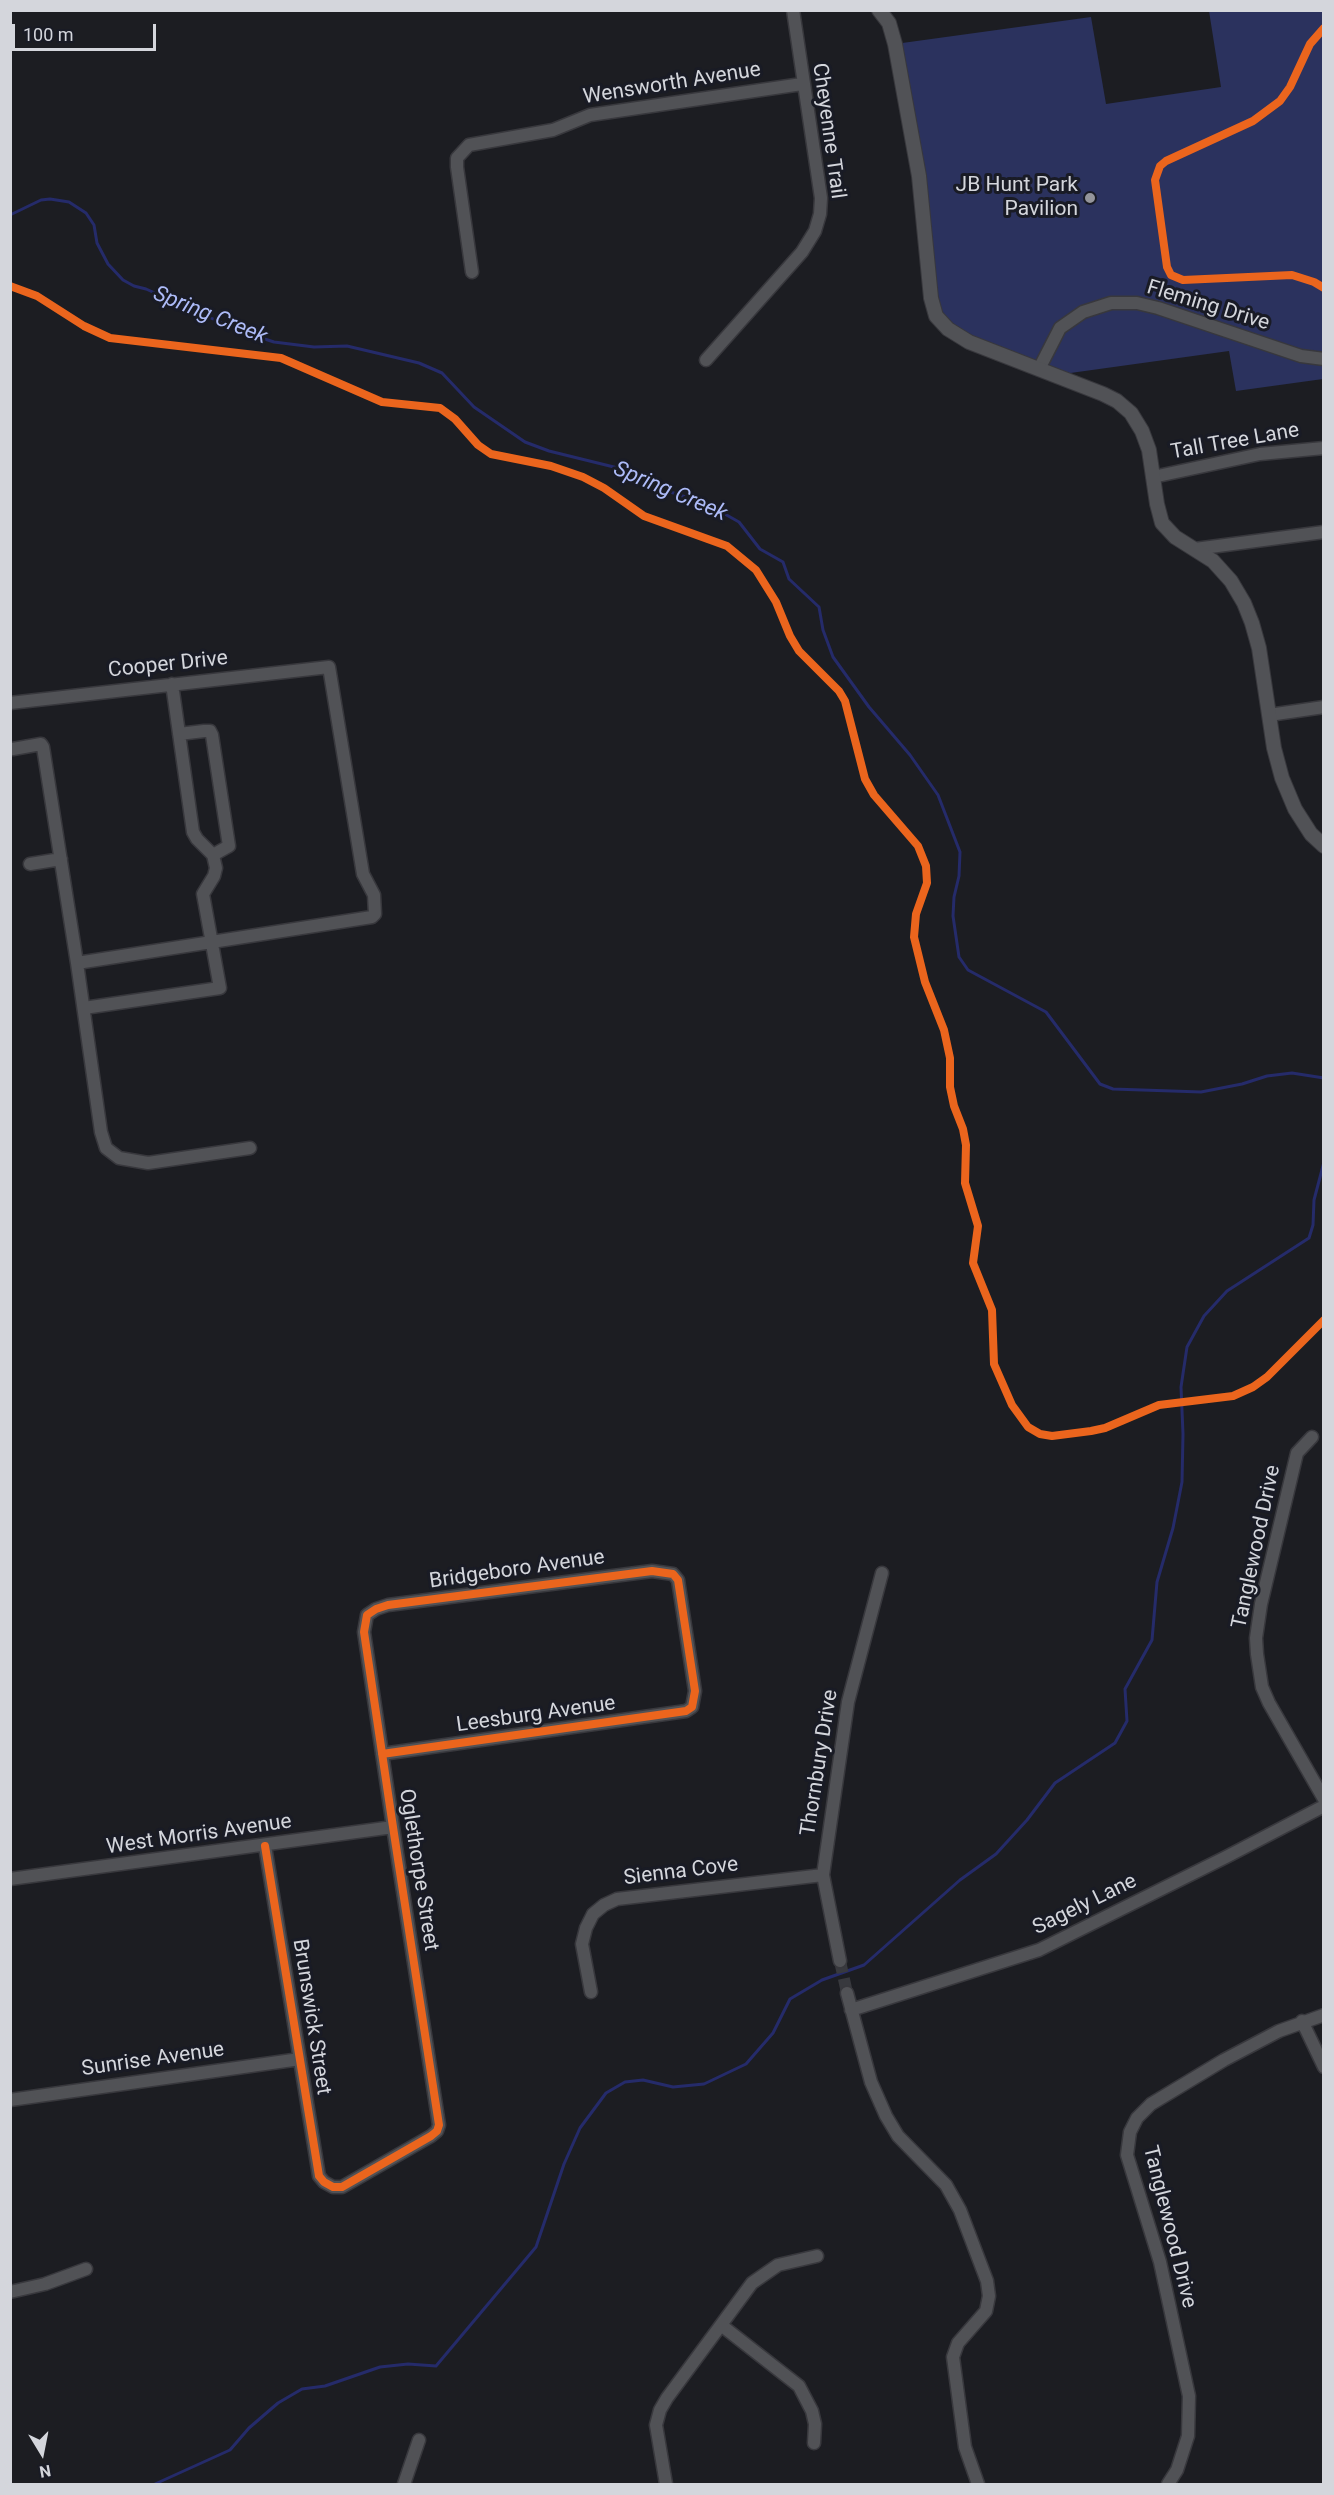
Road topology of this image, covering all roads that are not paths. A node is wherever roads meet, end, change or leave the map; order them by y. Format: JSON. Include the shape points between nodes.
{"nodes":[{"id":1,"x":792,"y":10,"type":"edge"},
{"id":2,"x":879,"y":10,"type":"edge"},
{"id":3,"x":802,"y":84,"type":"junction"},
{"id":4,"x":472,"y":272,"type":"dead end"},
{"id":5,"x":1323,"y":358,"type":"edge"},
{"id":6,"x":706,"y":360,"type":"dead end"},
{"id":7,"x":1039,"y":369,"type":"junction"},
{"id":8,"x":1323,"y":448,"type":"edge"},
{"id":9,"x":1153,"y":477,"type":"junction"},
{"id":10,"x":1323,"y":532,"type":"edge"},
{"id":11,"x":1195,"y":549,"type":"junction"},
{"id":12,"x":172,"y":684,"type":"junction"},
{"id":13,"x":10,"y":703,"type":"edge"},
{"id":14,"x":1323,"y":708,"type":"edge"},
{"id":15,"x":1269,"y":715,"type":"junction"},
{"id":16,"x":179,"y":734,"type":"junction"},
{"id":17,"x":13,"y":749,"type":"dead end"},
{"id":18,"x":1323,"y":846,"type":"edge"},
{"id":19,"x":213,"y":855,"type":"junction"},
{"id":20,"x":61,"y":859,"type":"junction"},
{"id":21,"x":30,"y":864,"type":"dead end"},
{"id":22,"x":212,"y":941,"type":"junction"},
{"id":23,"x":77,"y":963,"type":"junction"},
{"id":24,"x":84,"y":1008,"type":"junction"},
{"id":25,"x":250,"y":1148,"type":"dead end"},
{"id":26,"x":1311,"y":1437,"type":"dead end"},
{"id":27,"x":882,"y":1573,"type":"dead end"},
{"id":28,"x":367,"y":1615,"type":"joint"},
{"id":29,"x":692,"y":1707,"type":"joint"},
{"id":30,"x":382,"y":1754,"type":"junction"},
{"id":31,"x":1323,"y":1799,"type":"edge"},
{"id":32,"x":1323,"y":1806,"type":"edge"},
{"id":33,"x":393,"y":1827,"type":"junction"},
{"id":34,"x":265,"y":1846,"type":"junction"},
{"id":35,"x":823,"y":1875,"type":"junction"},
{"id":36,"x":10,"y":1880,"type":"edge"},
{"id":37,"x":840,"y":1961,"type":"tunnel mouth"},
{"id":38,"x":591,"y":1992,"type":"dead end"},
{"id":39,"x":848,"y":1993,"type":"tunnel mouth"},
{"id":40,"x":851,"y":2010,"type":"junction"},
{"id":41,"x":1323,"y":2015,"type":"edge"},
{"id":42,"x":1302,"y":2021,"type":"junction"},
{"id":43,"x":300,"y":2059,"type":"junction"},
{"id":44,"x":1323,"y":2067,"type":"edge"},
{"id":45,"x":10,"y":2100,"type":"edge"},
{"id":46,"x":333,"y":2187,"type":"joint"},
{"id":47,"x":817,"y":2256,"type":"dead end"},
{"id":48,"x":86,"y":2269,"type":"dead end"},
{"id":49,"x":10,"y":2292,"type":"edge"},
{"id":50,"x":721,"y":2325,"type":"junction"},
{"id":51,"x":419,"y":2440,"type":"dead end"},
{"id":52,"x":814,"y":2443,"type":"dead end"},
{"id":53,"x":404,"y":2484,"type":"edge"},
{"id":54,"x":666,"y":2484,"type":"edge"},
{"id":55,"x":978,"y":2484,"type":"edge"},
{"id":56,"x":1168,"y":2484,"type":"edge"}],
"edges":[{"from":1,"to":3,"type":"street","name":"Cheyenne Trail"},
{"from":2,"to":7,"type":"street","via":[[889,23],[895,44],[919,176],[936,316],[969,342]]},
{"from":3,"to":4,"type":"street","name":"Wensworth Avenue","via":[[590,115],[552,130],[469,145],[457,158],[456,167]]},
{"from":3,"to":6,"type":"street","name":"Cheyenne Trail","via":[[821,198],[815,231],[785,273]]},
{"from":5,"to":7,"type":"street","name":"Fleming Drive","via":[[1301,356],[1158,308],[1111,303],[1083,312],[1060,328]]},
{"from":7,"to":9,"type":"street","via":[[1110,397],[1131,413],[1142,431]]},
{"from":8,"to":9,"type":"street","name":"Tall Tree Lane","via":[[1260,454]]},
{"from":9,"to":11,"type":"street","via":[[1162,523]]},
{"from":10,"to":11,"type":"street"},
{"from":11,"to":15,"type":"street","via":[[1213,561],[1244,603],[1259,648]]},
{"from":12,"to":13,"type":"street","name":"Cooper Drive"},
{"from":12,"to":16,"type":"street"},
{"from":12,"to":22,"type":"street","name":"Cooper Drive","via":[[329,667],[363,874],[374,895],[372,917]]},
{"from":14,"to":15,"type":"street"},
{"from":15,"to":18,"type":"street","via":[[1286,789],[1311,834]]},
{"from":16,"to":19,"type":"street","via":[[193,832]]},
{"from":16,"to":19,"type":"street","via":[[210,731],[212,735],[229,846]]},
{"from":17,"to":20,"type":"street","via":[[41,744],[44,747]]},
{"from":19,"to":22,"type":"street","via":[[214,876],[203,894]]},
{"from":20,"to":21,"type":"street"},
{"from":20,"to":23,"type":"street"},
{"from":22,"to":23,"type":"street"},
{"from":22,"to":24,"type":"street","via":[[220,988]]},
{"from":23,"to":24,"type":"street"},
{"from":24,"to":25,"type":"street","via":[[106,1148],[119,1158],[148,1163]]},
{"from":26,"to":31,"type":"street","name":"Tanglewood Drive","via":[[1297,1453],[1261,1604],[1256,1646],[1262,1687],[1269,1703]]},
{"from":27,"to":35,"type":"street","name":"Thornbury Drive","via":[[848,1702]]},
{"from":28,"to":29,"type":"street","name":"Bridgeboro Avenue","via":[[388,1605],[652,1571],[673,1574],[680,1589],[694,1680]]},
{"from":28,"to":30,"type":"street","name":"Oglethorpe Street","via":[[364,1632]]},
{"from":29,"to":30,"type":"street","name":"Leesburg Avenue","via":[[676,1714]]},
{"from":30,"to":33,"type":"street","name":"Oglethorpe Street"},
{"from":32,"to":40,"type":"street","name":"Sagely Lane","via":[[1039,1950]]},
{"from":33,"to":34,"type":"street","name":"West Morris Avenue"},
{"from":33,"to":46,"type":"street","name":"Oglethorpe Street","via":[[437,2131],[342,2187]]},
{"from":34,"to":36,"type":"street","name":"West Morris Avenue"},
{"from":34,"to":43,"type":"street","name":"Brunswick Street"},
{"from":35,"to":37,"type":"street","name":"Thornbury Drive"},
{"from":35,"to":38,"type":"street","name":"Sienna Cove","via":[[617,1899],[604,1905],[593,1914],[582,1944]]},
{"from":39,"to":40,"type":"street"},
{"from":40,"to":55,"type":"street","via":[[871,2082],[886,2116],[898,2136],[946,2185],[960,2210],[987,2281],[986,2311],[958,2343],[953,2357],[965,2447]]},
{"from":41,"to":42,"type":"street","name":"Tanglewood Drive"},
{"from":42,"to":44,"type":"street"},
{"from":42,"to":56,"type":"street","name":"Tanglewood Drive","via":[[1224,2060],[1151,2104],[1130,2132],[1127,2155],[1160,2262],[1189,2396],[1188,2436]]},
{"from":43,"to":45,"type":"street","name":"Sunrise Avenue"},
{"from":43,"to":46,"type":"street","name":"Brunswick Street","via":[[319,2176]]},
{"from":47,"to":50,"type":"street","via":[[778,2265],[761,2275]]},
{"from":48,"to":49,"type":"street"},
{"from":50,"to":52,"type":"street","via":[[799,2386],[815,2424]]},
{"from":50,"to":54,"type":"street","via":[[658,2416],[656,2425]]},
{"from":51,"to":53,"type":"street"}]}
